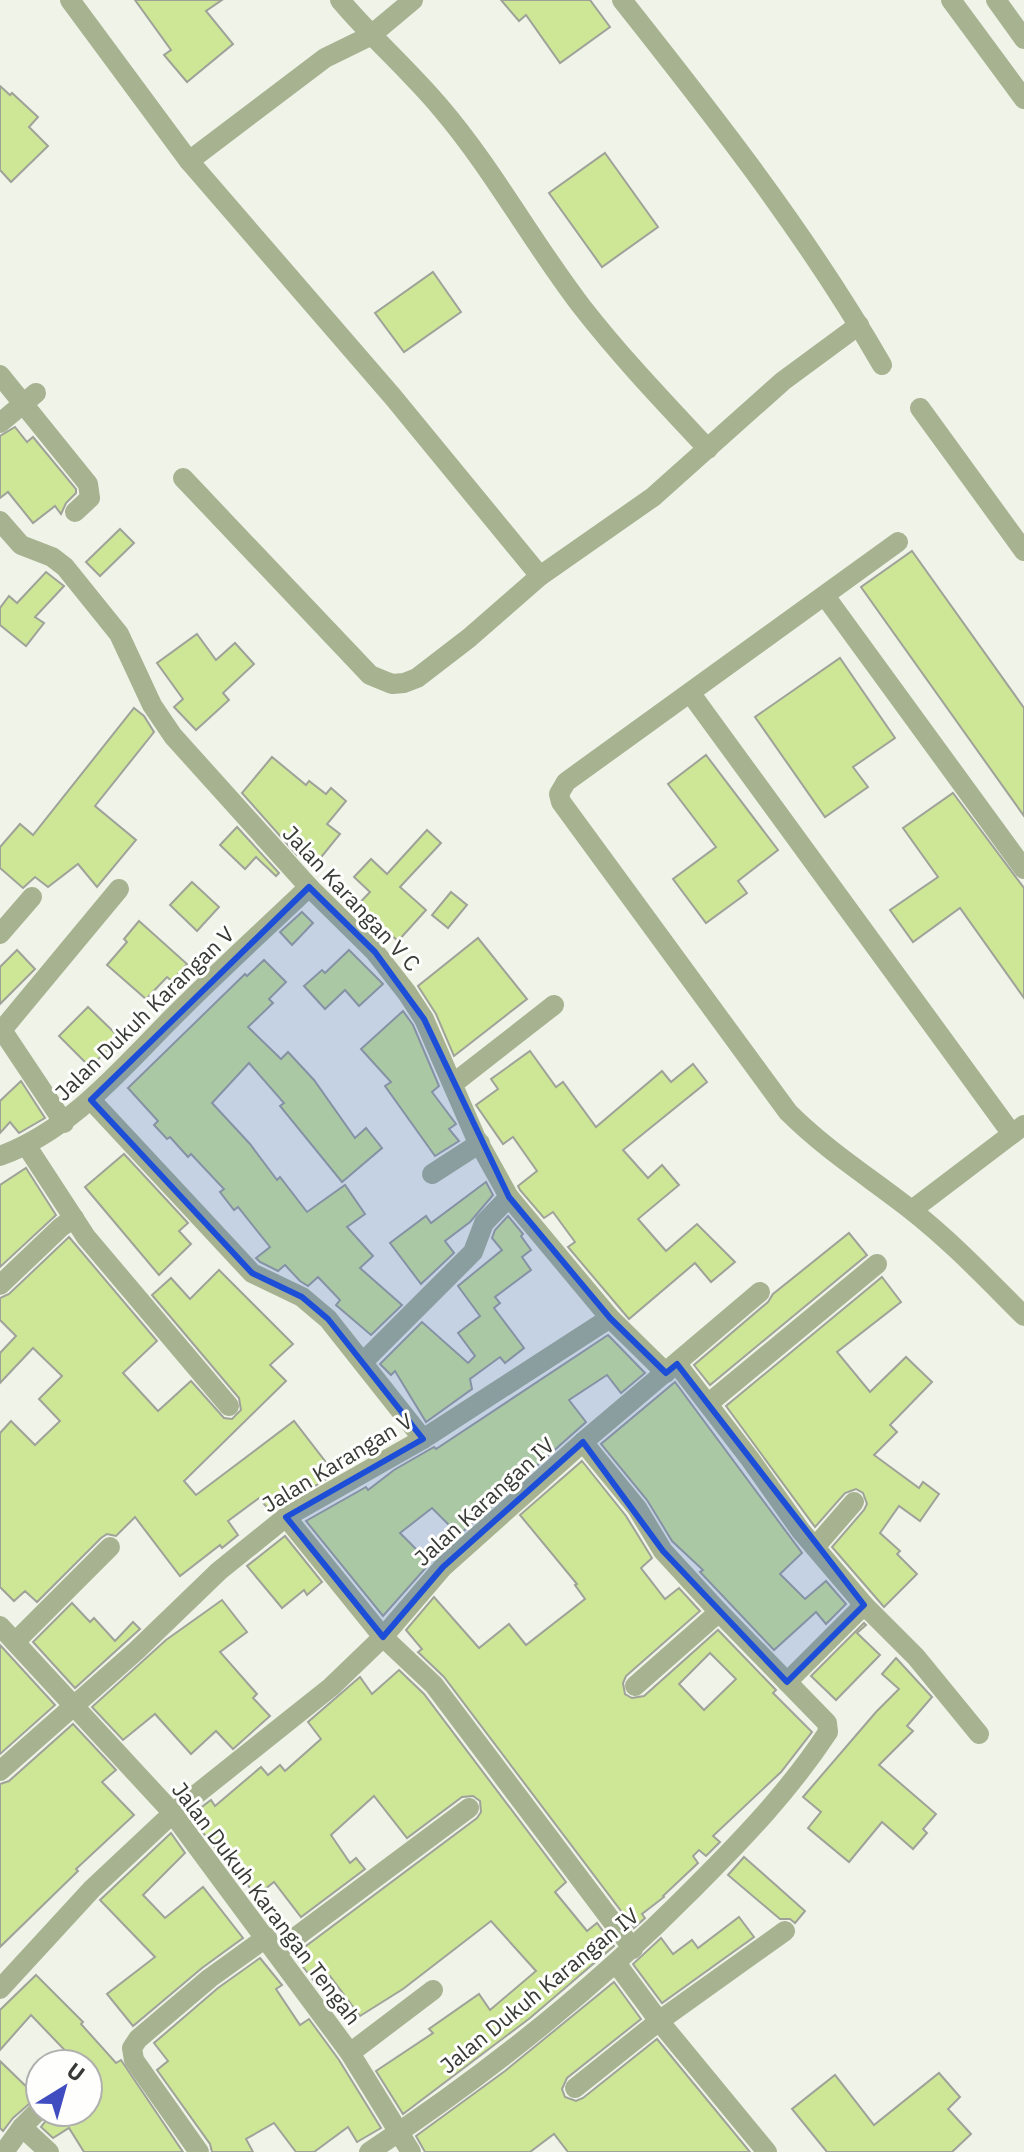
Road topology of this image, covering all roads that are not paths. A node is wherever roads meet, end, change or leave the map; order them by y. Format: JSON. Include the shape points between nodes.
{"nodes":[{"id":1,"x":70,"y":0,"type":"edge"},
{"id":2,"x":340,"y":0,"type":"edge"},
{"id":3,"x":413,"y":0,"type":"edge"},
{"id":4,"x":622,"y":0,"type":"edge"},
{"id":5,"x":951,"y":0,"type":"edge"},
{"id":6,"x":996,"y":0,"type":"edge"},
{"id":7,"x":370,"y":36,"type":"junction"},
{"id":8,"x":1024,"y":39,"type":"edge"},
{"id":9,"x":1024,"y":99,"type":"edge"},
{"id":10,"x":189,"y":161,"type":"junction"},
{"id":11,"x":859,"y":325,"type":"junction"},
{"id":12,"x":882,"y":365,"type":"dead end"},
{"id":13,"x":0,"y":375,"type":"edge"},
{"id":14,"x":29,"y":398,"type":"junction"},
{"id":15,"x":920,"y":408,"type":"dead end"},
{"id":16,"x":0,"y":423,"type":"edge"},
{"id":17,"x":708,"y":449,"type":"junction"},
{"id":18,"x":183,"y":478,"type":"dead end"},
{"id":19,"x":75,"y":512,"type":"dead end"},
{"id":20,"x":0,"y":521,"type":"edge"},
{"id":21,"x":898,"y":542,"type":"dead end"},
{"id":22,"x":1024,"y":551,"type":"edge"},
{"id":23,"x":540,"y":576,"type":"junction"},
{"id":24,"x":825,"y":596,"type":"junction"},
{"id":25,"x":691,"y":694,"type":"junction"},
{"id":26,"x":1024,"y":869,"type":"edge"},
{"id":27,"x":309,"y":887,"type":"junction"},
{"id":28,"x":119,"y":889,"type":"dead end"},
{"id":29,"x":32,"y":897,"type":"dead end"},
{"id":30,"x":0,"y":934,"type":"edge"},
{"id":31,"x":554,"y":1005,"type":"dead end"},
{"id":32,"x":1,"y":1029,"type":"edge"},
{"id":33,"x":454,"y":1083,"type":"junction"},
{"id":34,"x":91,"y":1100,"type":"junction"},
{"id":35,"x":64,"y":1123,"type":"junction"},
{"id":36,"x":1018,"y":1129,"type":"edge"},
{"id":37,"x":480,"y":1143,"type":"junction"},
{"id":38,"x":26,"y":1145,"type":"junction"},
{"id":39,"x":0,"y":1156,"type":"edge"},
{"id":40,"x":432,"y":1174,"type":"dead end"},
{"id":41,"x":509,"y":1197,"type":"junction"},
{"id":42,"x":912,"y":1210,"type":"junction"},
{"id":43,"x":74,"y":1218,"type":"junction"},
{"id":44,"x":877,"y":1264,"type":"dead end"},
{"id":45,"x":0,"y":1285,"type":"edge"},
{"id":46,"x":760,"y":1292,"type":"dead end"},
{"id":47,"x":1024,"y":1316,"type":"edge"},
{"id":48,"x":610,"y":1318,"type":"junction"},
{"id":49,"x":363,"y":1362,"type":"junction"},
{"id":50,"x":672,"y":1368,"type":"junction"},
{"id":51,"x":709,"y":1403,"type":"junction"},
{"id":52,"x":229,"y":1406,"type":"dead end"},
{"id":53,"x":423,"y":1439,"type":"junction"},
{"id":54,"x":583,"y":1442,"type":"junction"},
{"id":55,"x":854,"y":1502,"type":"dead end"},
{"id":56,"x":286,"y":1517,"type":"junction"},
{"id":57,"x":110,"y":1547,"type":"dead end"},
{"id":58,"x":815,"y":1547,"type":"junction"},
{"id":59,"x":864,"y":1605,"type":"junction"},
{"id":60,"x":719,"y":1612,"type":"junction"},
{"id":61,"x":0,"y":1626,"type":"edge"},
{"id":62,"x":383,"y":1637,"type":"junction"},
{"id":63,"x":15,"y":1642,"type":"junction"},
{"id":64,"x":787,"y":1682,"type":"junction"},
{"id":65,"x":635,"y":1686,"type":"dead end"},
{"id":66,"x":75,"y":1707,"type":"junction"},
{"id":67,"x":979,"y":1734,"type":"dead end"},
{"id":68,"x":0,"y":1771,"type":"edge"},
{"id":69,"x":469,"y":1808,"type":"dead end"},
{"id":70,"x":173,"y":1813,"type":"junction"},
{"id":71,"x":785,"y":1931,"type":"dead end"},
{"id":72,"x":272,"y":1944,"type":"junction"},
{"id":73,"x":633,"y":1949,"type":"junction"},
{"id":74,"x":616,"y":1963,"type":"junction"},
{"id":75,"x":0,"y":1989,"type":"edge"},
{"id":76,"x":433,"y":1990,"type":"dead end"},
{"id":77,"x":659,"y":2021,"type":"junction"},
{"id":78,"x":350,"y":2053,"type":"junction"},
{"id":79,"x":575,"y":2088,"type":"dead end"},
{"id":80,"x":22,"y":2127,"type":"joint"},
{"id":81,"x":398,"y":2133,"type":"junction"},
{"id":82,"x":4,"y":2152,"type":"edge"},
{"id":83,"x":49,"y":2152,"type":"edge"},
{"id":84,"x":199,"y":2152,"type":"edge"},
{"id":85,"x":369,"y":2152,"type":"edge"},
{"id":86,"x":411,"y":2152,"type":"edge"},
{"id":87,"x":767,"y":2152,"type":"edge"}],
"edges":[{"from":1,"to":10,"type":"street"},
{"from":2,"to":7,"type":"street"},
{"from":3,"to":7,"type":"street"},
{"from":4,"to":11,"type":"street","via":[[757,177]]},
{"from":5,"to":9,"type":"street"},
{"from":6,"to":8,"type":"street"},
{"from":7,"to":10,"type":"street","via":[[325,58]]},
{"from":7,"to":17,"type":"street","via":[[440,107],[581,305]]},
{"from":10,"to":23,"type":"street"},
{"from":11,"to":12,"type":"street"},
{"from":11,"to":17,"type":"street","via":[[783,381]]},
{"from":13,"to":14,"type":"street"},
{"from":14,"to":16,"type":"street"},
{"from":14,"to":19,"type":"street","via":[[90,487],[90,498]]},
{"from":15,"to":22,"type":"street"},
{"from":17,"to":23,"type":"street","via":[[653,497]]},
{"from":18,"to":23,"type":"street","via":[[370,675],[392,684],[417,678]]},
{"from":20,"to":27,"type":"street","name":"Jalan Karangan V C","via":[[21,545],[65,567],[119,634],[162,722]]},
{"from":21,"to":24,"type":"street"},
{"from":24,"to":25,"type":"street"},
{"from":24,"to":26,"type":"street"},
{"from":25,"to":36,"type":"street"},
{"from":25,"to":42,"type":"street","via":[[566,782],[561,802],[788,1112],[831,1152]]},
{"from":27,"to":33,"type":"street","name":"Jalan Karangan V C","via":[[375,952],[407,993]]},
{"from":27,"to":34,"type":"street","name":"Jalan Dukuh Karangan V"},
{"from":28,"to":32,"type":"street"},
{"from":29,"to":30,"type":"street"},
{"from":31,"to":33,"type":"street"},
{"from":32,"to":35,"type":"street"},
{"from":33,"to":37,"type":"street","name":"Jalan Karangan V C"},
{"from":34,"to":35,"type":"street","name":"Jalan Dukuh Karangan V"},
{"from":34,"to":49,"type":"street","via":[[252,1273],[302,1297]]},
{"from":35,"to":38,"type":"street","name":"Jalan Dukuh Karangan V"},
{"from":36,"to":42,"type":"street"},
{"from":37,"to":40,"type":"street"},
{"from":37,"to":41,"type":"street","name":"Jalan Karangan V C"},
{"from":38,"to":39,"type":"street","name":"Jalan Dukuh Karangan V"},
{"from":38,"to":43,"type":"street"},
{"from":41,"to":48,"type":"street","name":"Jalan Karangan V C"},
{"from":41,"to":49,"type":"street","via":[[484,1223],[473,1252]]},
{"from":42,"to":47,"type":"street"},
{"from":43,"to":45,"type":"street"},
{"from":43,"to":52,"type":"street","via":[[119,1279]]},
{"from":44,"to":51,"type":"street"},
{"from":46,"to":50,"type":"street","name":"Jalan Karangan IV"},
{"from":48,"to":50,"type":"street","name":"Jalan Karangan V C"},
{"from":48,"to":53,"type":"street","name":"Jalan Karangan V"},
{"from":49,"to":53,"type":"street"},
{"from":50,"to":51,"type":"street"},
{"from":50,"to":54,"type":"street","name":"Jalan Karangan IV"},
{"from":51,"to":58,"type":"street"},
{"from":53,"to":56,"type":"street","name":"Jalan Karangan V"},
{"from":54,"to":60,"type":"street","via":[[637,1508],[663,1551]]},
{"from":54,"to":62,"type":"street","name":"Jalan Karangan IV","via":[[443,1567]]},
{"from":55,"to":58,"type":"street"},
{"from":56,"to":62,"type":"street"},
{"from":56,"to":66,"type":"street","name":"Jalan Karangan V","via":[[219,1571]]},
{"from":57,"to":63,"type":"street"},
{"from":58,"to":59,"type":"street"},
{"from":59,"to":64,"type":"street"},
{"from":59,"to":67,"type":"street","via":[[916,1657]]},
{"from":60,"to":64,"type":"street"},
{"from":60,"to":65,"type":"street"},
{"from":61,"to":63,"type":"street","name":"Jalan Dukuh Karangan Tengah"},
{"from":62,"to":70,"type":"street","name":"Jalan Karangan IV","via":[[331,1687]]},
{"from":62,"to":73,"type":"street","via":[[434,1685]]},
{"from":63,"to":66,"type":"street","name":"Jalan Dukuh Karangan Tengah"},
{"from":64,"to":73,"type":"street","name":"Jalan Dukuh Karangan IV","via":[[827,1723],[828,1732],[761,1822]]},
{"from":66,"to":68,"type":"street"},
{"from":66,"to":70,"type":"street","name":"Jalan Dukuh Karangan Tengah"},
{"from":69,"to":72,"type":"street"},
{"from":70,"to":72,"type":"street","name":"Jalan Dukuh Karangan Tengah"},
{"from":70,"to":75,"type":"street","name":"Jalan Karangan IV","via":[[92,1889]]},
{"from":71,"to":77,"type":"street"},
{"from":72,"to":78,"type":"street","name":"Jalan Dukuh Karangan Tengah"},
{"from":72,"to":84,"type":"street","via":[[210,1978],[132,2048],[134,2060]]},
{"from":73,"to":74,"type":"street","name":"Jalan Dukuh Karangan IV"},
{"from":74,"to":77,"type":"street"},
{"from":74,"to":81,"type":"street","name":"Jalan Dukuh Karangan IV"},
{"from":76,"to":78,"type":"street"},
{"from":77,"to":79,"type":"street"},
{"from":77,"to":87,"type":"street"},
{"from":78,"to":81,"type":"street","name":"Jalan Dukuh Karangan Tengah"},
{"from":80,"to":82,"type":"street"},
{"from":80,"to":83,"type":"street"},
{"from":81,"to":85,"type":"street","name":"Jalan Dukuh Karangan IV"},
{"from":81,"to":86,"type":"street","name":"Jalan Dukuh Karangan Tengah"}]}
